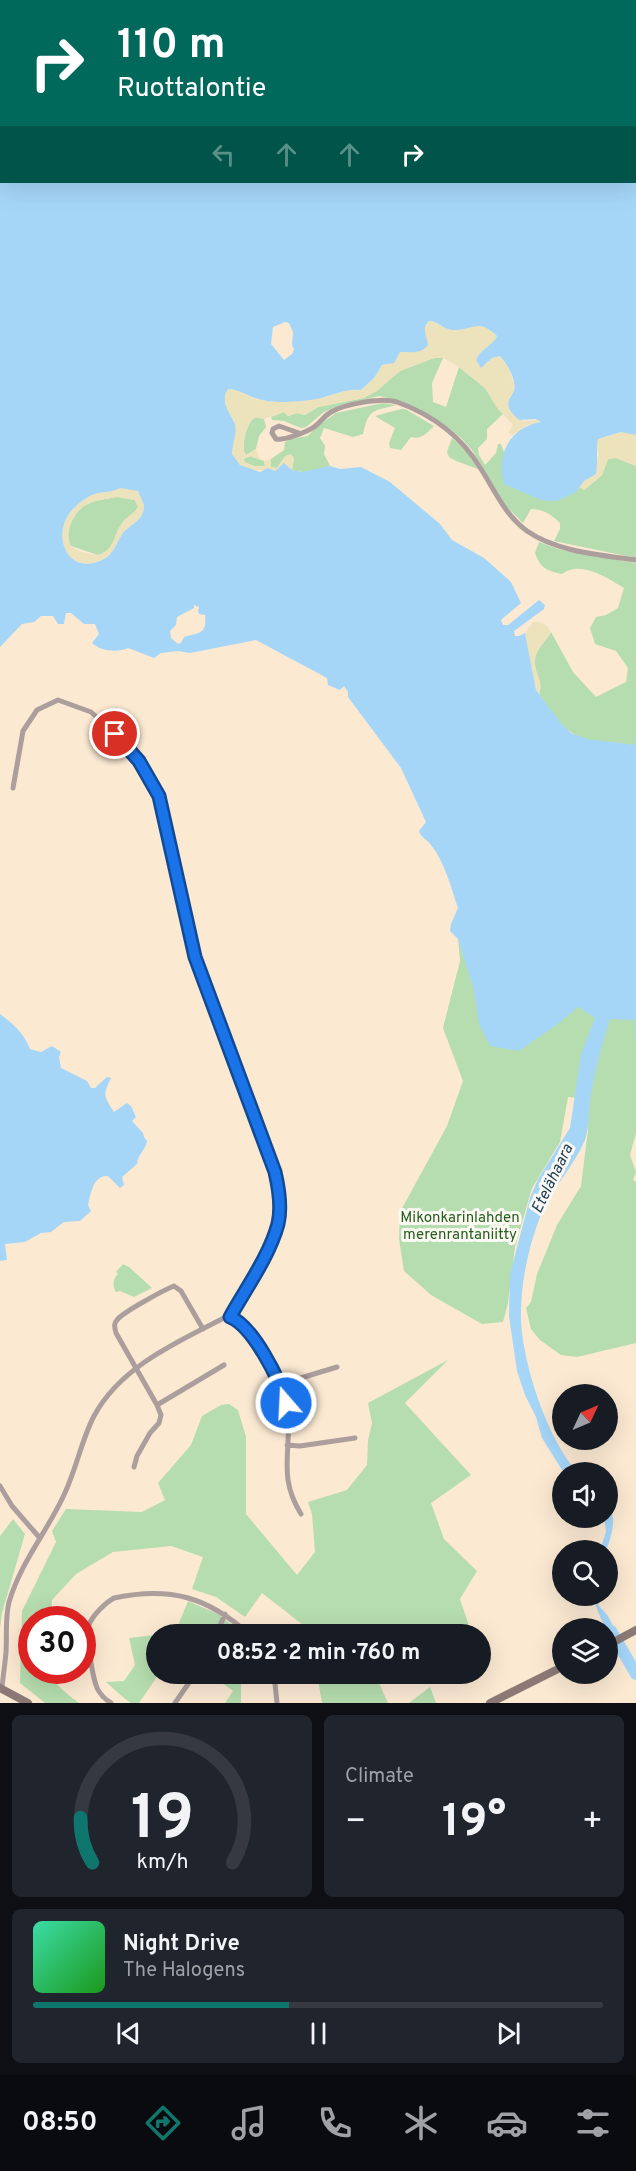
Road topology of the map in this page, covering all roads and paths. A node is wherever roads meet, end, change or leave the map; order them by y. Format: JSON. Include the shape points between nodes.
{"nodes":[{"id":1,"x":299,"y":433,"type":"dead end"},
{"id":2,"x":636,"y":560,"type":"edge"},
{"id":3,"x":14,"y":788,"type":"dead end"},
{"id":4,"x":230,"y":1317,"type":"junction"},
{"id":5,"x":203,"y":1329,"type":"junction"},
{"id":6,"x":224,"y":1365,"type":"dead end"},
{"id":7,"x":337,"y":1366,"type":"dead end"},
{"id":8,"x":137,"y":1368,"type":"junction"},
{"id":9,"x":280,"y":1384,"type":"junction"},
{"id":10,"x":157,"y":1405,"type":"junction"},
{"id":11,"x":355,"y":1438,"type":"dead end"},
{"id":12,"x":287,"y":1445,"type":"junction"},
{"id":13,"x":134,"y":1467,"type":"dead end"},
{"id":14,"x":0,"y":1486,"type":"edge"},
{"id":15,"x":301,"y":1514,"type":"dead end"},
{"id":16,"x":39,"y":1537,"type":"junction"},
{"id":17,"x":225,"y":1614,"type":"junction"},
{"id":18,"x":221,"y":1624,"type":"edge"},
{"id":19,"x":237,"y":1624,"type":"edge"},
{"id":20,"x":636,"y":1630,"type":"edge"},
{"id":21,"x":618,"y":1640,"type":"edge"},
{"id":22,"x":552,"y":1672,"type":"edge"},
{"id":23,"x":188,"y":1684,"type":"edge"},
{"id":24,"x":275,"y":1684,"type":"edge"},
{"id":25,"x":1,"y":1688,"type":"edge"},
{"id":26,"x":28,"y":1703,"type":"edge"},
{"id":27,"x":111,"y":1703,"type":"edge"},
{"id":28,"x":175,"y":1703,"type":"edge"},
{"id":29,"x":277,"y":1703,"type":"edge"},
{"id":30,"x":490,"y":1703,"type":"edge"}],
"edges":[{"from":1,"to":2,"type":"street","via":[[310,430],[335,410],[378,401],[395,402],[446,428],[464,444],[506,512],[529,533],[547,542]]},
{"from":3,"to":4,"type":"street","via":[[23,731],[37,710],[58,700],[91,712],[115,734],[139,761],[159,796],[195,957],[278,1184],[278,1224]]},
{"from":4,"to":5,"type":"street"},
{"from":4,"to":9,"type":"street","via":[[246,1330]]},
{"from":5,"to":8,"type":"street"},
{"from":5,"to":8,"type":"street","via":[[177,1286],[171,1286],[116,1321],[114,1328]]},
{"from":6,"to":10,"type":"street"},
{"from":7,"to":9,"type":"street"},
{"from":8,"to":10,"type":"street"},
{"from":8,"to":16,"type":"street","via":[[98,1409],[62,1499]]},
{"from":9,"to":12,"type":"street","via":[[288,1413]]},
{"from":10,"to":13,"type":"street","via":[[159,1423]]},
{"from":11,"to":12,"type":"street"},
{"from":12,"to":15,"type":"street","via":[[288,1488]]},
{"from":14,"to":16,"type":"street"},
{"from":16,"to":25,"type":"street","via":[[10,1601]]},
{"from":17,"to":18,"type":"street"},
{"from":17,"to":19,"type":"street"},
{"from":17,"to":27,"type":"street","via":[[163,1592],[110,1600],[91,1621],[88,1632],[95,1680]]},
{"from":20,"to":21,"type":"street"},
{"from":22,"to":30,"type":"street"},
{"from":23,"to":28,"type":"street"},
{"from":24,"to":29,"type":"street"},
{"from":25,"to":26,"type":"street"}]}
